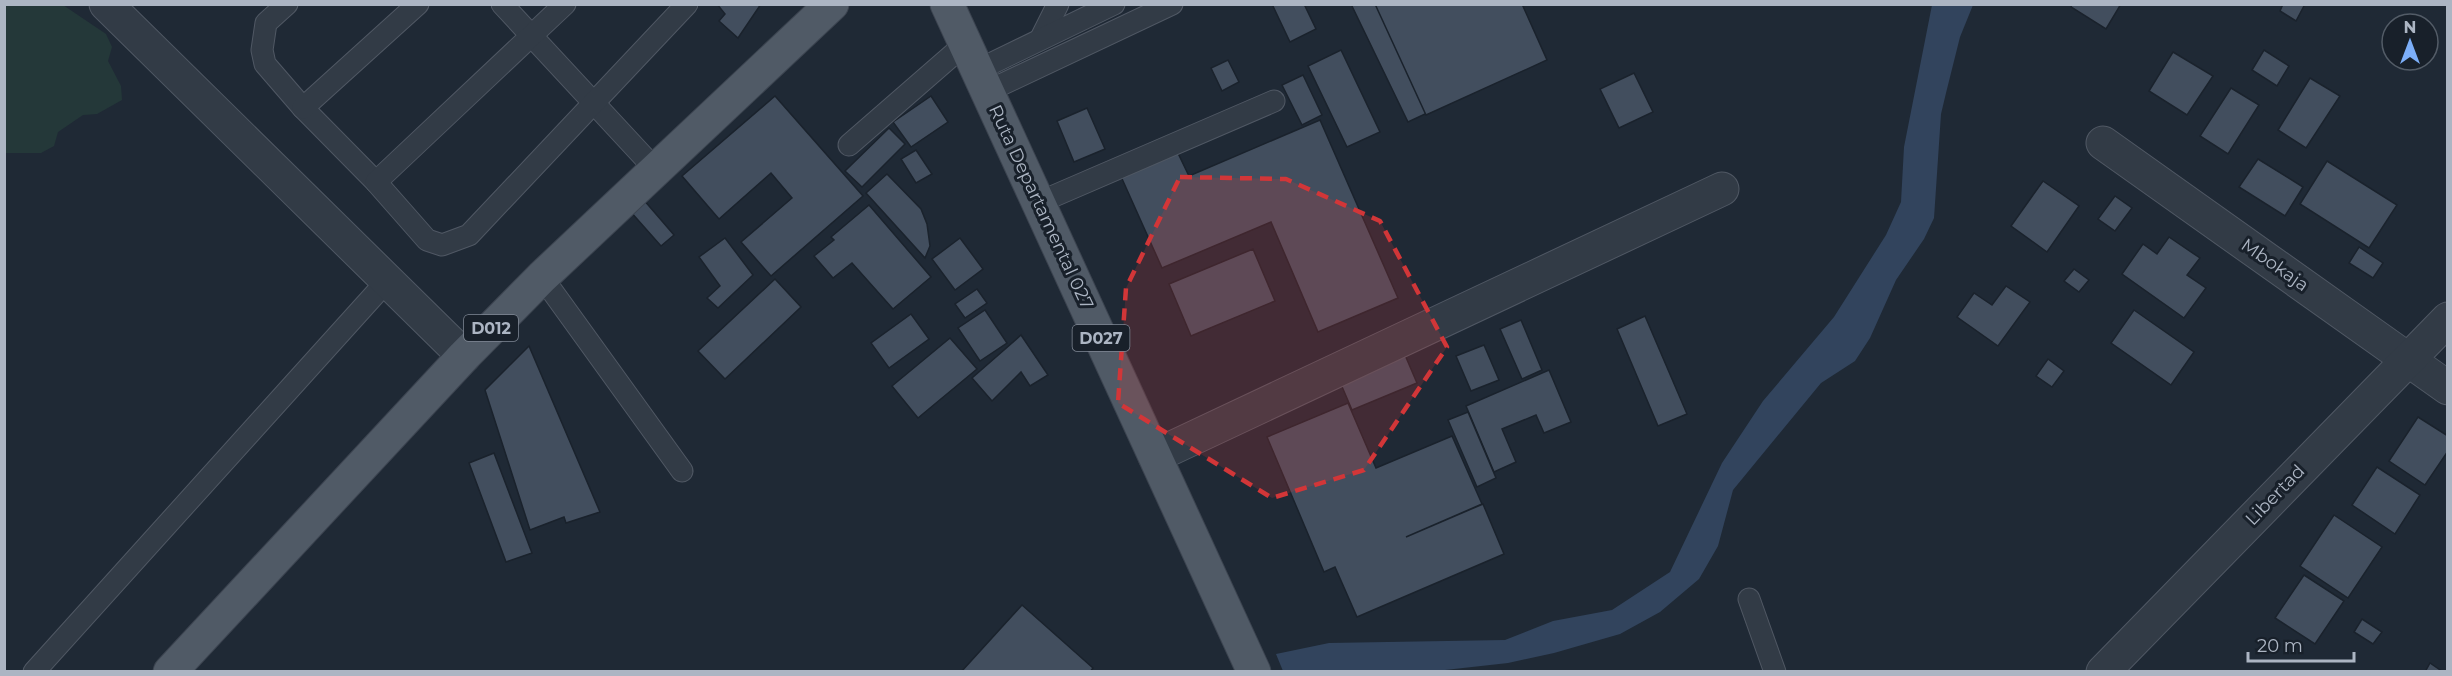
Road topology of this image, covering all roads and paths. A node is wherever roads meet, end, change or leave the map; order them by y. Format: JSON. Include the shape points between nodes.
{"nodes":[{"id":1,"x":106,"y":4,"type":"edge"},
{"id":2,"x":287,"y":4,"type":"edge"},
{"id":3,"x":418,"y":4,"type":"edge"},
{"id":4,"x":502,"y":4,"type":"edge"},
{"id":5,"x":565,"y":4,"type":"edge"},
{"id":6,"x":687,"y":4,"type":"edge"},
{"id":7,"x":832,"y":4,"type":"edge"},
{"id":8,"x":947,"y":4,"type":"edge"},
{"id":9,"x":1058,"y":4,"type":"edge"},
{"id":10,"x":1114,"y":4,"type":"edge"},
{"id":11,"x":1172,"y":4,"type":"edge"},
{"id":12,"x":532,"y":36,"type":"junction"},
{"id":13,"x":1041,"y":38,"type":"junction"},
{"id":14,"x":977,"y":68,"type":"junction"},
{"id":15,"x":1274,"y":101,"type":"dead end"},
{"id":16,"x":593,"y":102,"type":"junction"},
{"id":17,"x":303,"y":108,"type":"junction"},
{"id":18,"x":2103,"y":143,"type":"dead end"},
{"id":19,"x":849,"y":145,"type":"dead end"},
{"id":20,"x":655,"y":169,"type":"junction"},
{"id":21,"x":376,"y":182,"type":"junction"},
{"id":22,"x":1722,"y":189,"type":"dead end"},
{"id":23,"x":1040,"y":202,"type":"junction"},
{"id":24,"x":542,"y":277,"type":"junction"},
{"id":25,"x":386,"y":282,"type":"junction"},
{"id":26,"x":2448,"y":319,"type":"edge"},
{"id":27,"x":464,"y":357,"type":"junction"},
{"id":28,"x":2407,"y":359,"type":"junction"},
{"id":29,"x":2448,"y":388,"type":"edge"},
{"id":30,"x":1155,"y":456,"type":"junction"},
{"id":31,"x":682,"y":471,"type":"dead end"},
{"id":32,"x":1749,"y":599,"type":"dead end"},
{"id":33,"x":2120,"y":667,"type":"edge"},
{"id":34,"x":34,"y":672,"type":"edge"},
{"id":35,"x":170,"y":672,"type":"edge"},
{"id":36,"x":1254,"y":672,"type":"edge"},
{"id":37,"x":1774,"y":672,"type":"edge"}],
"edges":[{"from":1,"to":25,"type":"street"},
{"from":2,"to":17,"type":"lane","via":[[266,23],[262,50],[265,64]]},
{"from":3,"to":17,"type":"lane"},
{"from":4,"to":12,"type":"lane"},
{"from":5,"to":12,"type":"lane"},
{"from":6,"to":16,"type":"lane"},
{"from":7,"to":20,"type":"main road","number":"D012"},
{"from":8,"to":14,"type":"main road","name":"Ruta Departamental 027","number":"D027"},
{"from":9,"to":13,"type":"lane"},
{"from":10,"to":13,"type":"lane"},
{"from":11,"to":14,"type":"lane"},
{"from":12,"to":16,"type":"lane"},
{"from":12,"to":21,"type":"lane"},
{"from":13,"to":14,"type":"lane"},
{"from":14,"to":19,"type":"lane"},
{"from":14,"to":23,"type":"main road","name":"Ruta Departamental 027","number":"D027"},
{"from":15,"to":23,"type":"lane"},
{"from":16,"to":20,"type":"lane"},
{"from":16,"to":21,"type":"lane","via":[[469,235],[456,242],[442,245],[427,240]]},
{"from":17,"to":21,"type":"lane"},
{"from":18,"to":28,"type":"street","name":"Mbokaja"},
{"from":20,"to":24,"type":"main road","number":"D012"},
{"from":22,"to":30,"type":"street"},
{"from":23,"to":30,"type":"main road","name":"Ruta Departamental 027","number":"D027"},
{"from":24,"to":27,"type":"main road","number":"D012"},
{"from":24,"to":31,"type":"lane"},
{"from":25,"to":27,"type":"street"},
{"from":25,"to":34,"type":"lane"},
{"from":26,"to":28,"type":"street","name":"Libertad"},
{"from":27,"to":35,"type":"main road","number":"D012"},
{"from":28,"to":29,"type":"street","name":"Mbokaja"},
{"from":28,"to":33,"type":"street","name":"Libertad"},
{"from":30,"to":36,"type":"main road","name":"Ruta Departamental 027","number":"D027"},
{"from":32,"to":37,"type":"lane"}]}
